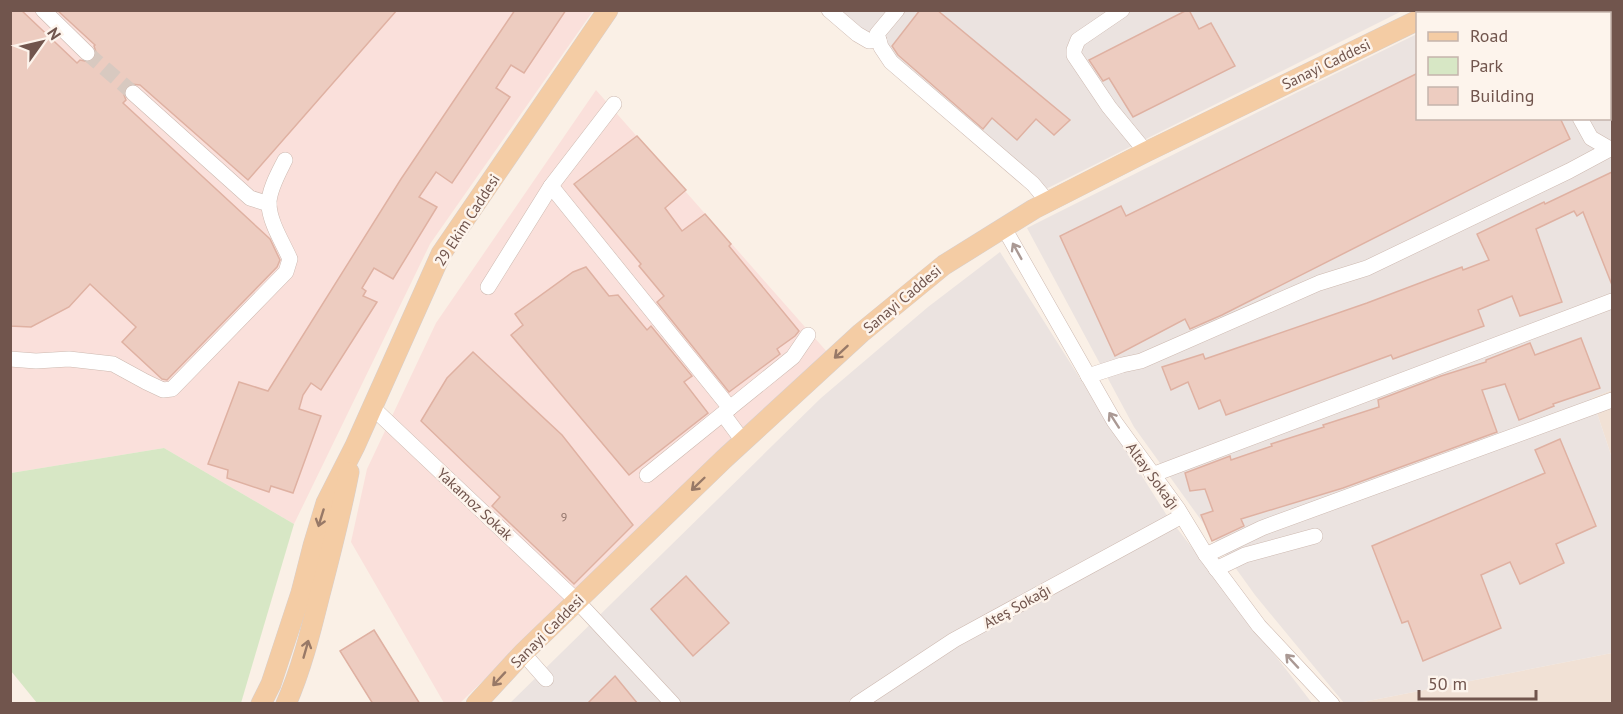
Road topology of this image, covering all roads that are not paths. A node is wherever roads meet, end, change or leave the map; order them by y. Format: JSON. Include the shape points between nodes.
{"nodes":[{"id":1,"x":43,"y":10,"type":"edge"},
{"id":2,"x":608,"y":10,"type":"edge"},
{"id":3,"x":829,"y":10,"type":"edge"},
{"id":4,"x":897,"y":10,"type":"edge"},
{"id":5,"x":1122,"y":10,"type":"edge"},
{"id":6,"x":1416,"y":21,"type":"edge"},
{"id":7,"x":879,"y":40,"type":"junction"},
{"id":8,"x":87,"y":53,"type":"tunnel mouth"},
{"id":9,"x":133,"y":93,"type":"tunnel mouth"},
{"id":10,"x":614,"y":104,"type":"dead end"},
{"id":11,"x":1581,"y":120,"type":"edge"},
{"id":12,"x":1611,"y":149,"type":"edge"},
{"id":13,"x":1146,"y":152,"type":"junction"},
{"id":14,"x":285,"y":160,"type":"dead end"},
{"id":15,"x":551,"y":186,"type":"junction"},
{"id":16,"x":1048,"y":202,"type":"junction"},
{"id":17,"x":269,"y":204,"type":"junction"},
{"id":18,"x":1004,"y":228,"type":"junction"},
{"id":19,"x":488,"y":287,"type":"dead end"},
{"id":20,"x":1612,"y":302,"type":"edge"},
{"id":21,"x":808,"y":335,"type":"dead end"},
{"id":22,"x":10,"y":360,"type":"edge"},
{"id":23,"x":1088,"y":376,"type":"junction"},
{"id":24,"x":1612,"y":400,"type":"edge"},
{"id":25,"x":372,"y":407,"type":"junction"},
{"id":26,"x":726,"y":411,"type":"junction"},
{"id":27,"x":744,"y":441,"type":"junction"},
{"id":28,"x":355,"y":446,"type":"junction"},
{"id":29,"x":647,"y":475,"type":"dead end"},
{"id":30,"x":1152,"y":475,"type":"junction"},
{"id":31,"x":1182,"y":516,"type":"junction"},
{"id":32,"x":1315,"y":536,"type":"dead end"},
{"id":33,"x":1206,"y":555,"type":"junction"},
{"id":34,"x":1216,"y":569,"type":"junction"},
{"id":35,"x":577,"y":601,"type":"junction"},
{"id":36,"x":523,"y":653,"type":"junction"},
{"id":37,"x":546,"y":679,"type":"dead end"},
{"id":38,"x":261,"y":704,"type":"edge"},
{"id":39,"x":286,"y":704,"type":"edge"},
{"id":40,"x":476,"y":704,"type":"edge"},
{"id":41,"x":673,"y":704,"type":"edge"},
{"id":42,"x":857,"y":704,"type":"edge"},
{"id":43,"x":1332,"y":704,"type":"edge"}],
"edges":[{"from":1,"to":8,"type":"street"},
{"from":2,"to":25,"type":"main road","name":"29 Ekim Caddesi","via":[[441,254]]},
{"from":3,"to":7,"type":"street","via":[[869,42]]},
{"from":4,"to":7,"type":"street","via":[[878,34]]},
{"from":5,"to":13,"type":"street","via":[[1078,40],[1074,55]]},
{"from":6,"to":13,"type":"main road","name":"Sanayi Caddesi"},
{"from":7,"to":16,"type":"street","via":[[891,62],[1033,184]]},
{"from":9,"to":17,"type":"street","via":[[250,198]]},
{"from":10,"to":15,"type":"street"},
{"from":11,"to":12,"type":"street","via":[[1591,138]]},
{"from":12,"to":23,"type":"street","via":[[1367,268],[1319,283],[1141,361]]},
{"from":13,"to":16,"type":"main road","name":"Sanayi Caddesi"},
{"from":14,"to":17,"type":"street"},
{"from":15,"to":19,"type":"street"},
{"from":15,"to":26,"type":"street"},
{"from":16,"to":18,"type":"main road","name":"Sanayi Caddesi"},
{"from":17,"to":22,"type":"street","via":[[290,259],[286,272],[172,389],[163,390],[113,364],[69,359]]},
{"from":23,"to":18,"type":"street","name":"Altay Sokağı","one_way":true},
{"from":18,"to":27,"type":"main road","name":"Sanayi Caddesi","one_way":true,"via":[[944,265],[861,333]]},
{"from":20,"to":30,"type":"street"},
{"from":21,"to":26,"type":"street","via":[[793,357]]},
{"from":30,"to":23,"type":"street","name":"Altay Sokağı","one_way":true},
{"from":24,"to":33,"type":"street","via":[[1262,528]]},
{"from":25,"to":28,"type":"main road","name":"29 Ekim Caddesi"},
{"from":25,"to":35,"type":"street","name":"Yakamoz Sokak"},
{"from":26,"to":27,"type":"street"},
{"from":26,"to":29,"type":"street"},
{"from":27,"to":35,"type":"main road","name":"Sanayi Caddesi","one_way":true},
{"from":28,"to":38,"type":"main road","name":"29 Ekim Caddesi","one_way":true,"via":[[326,503],[301,593]]},
{"from":39,"to":28,"type":"main road","name":"29 Ekim Caddesi","one_way":true,"via":[[311,629]]},
{"from":30,"to":31,"type":"street","name":"Altay Sokağı"},
{"from":31,"to":33,"type":"street","name":"Altay Sokağı"},
{"from":31,"to":42,"type":"street","name":"Ateş Sokağı","via":[[954,640]]},
{"from":32,"to":34,"type":"street","via":[[1245,555]]},
{"from":33,"to":34,"type":"street","name":"Altay Sokağı"},
{"from":43,"to":34,"type":"street","name":"Altay Sokağı","one_way":true,"via":[[1259,626]]},
{"from":35,"to":36,"type":"main road","name":"Sanayi Caddesi"},
{"from":35,"to":41,"type":"street","name":"Yakamoz Sokak"},
{"from":36,"to":37,"type":"street"},
{"from":36,"to":40,"type":"main road","name":"Sanayi Caddesi","one_way":true}]}
